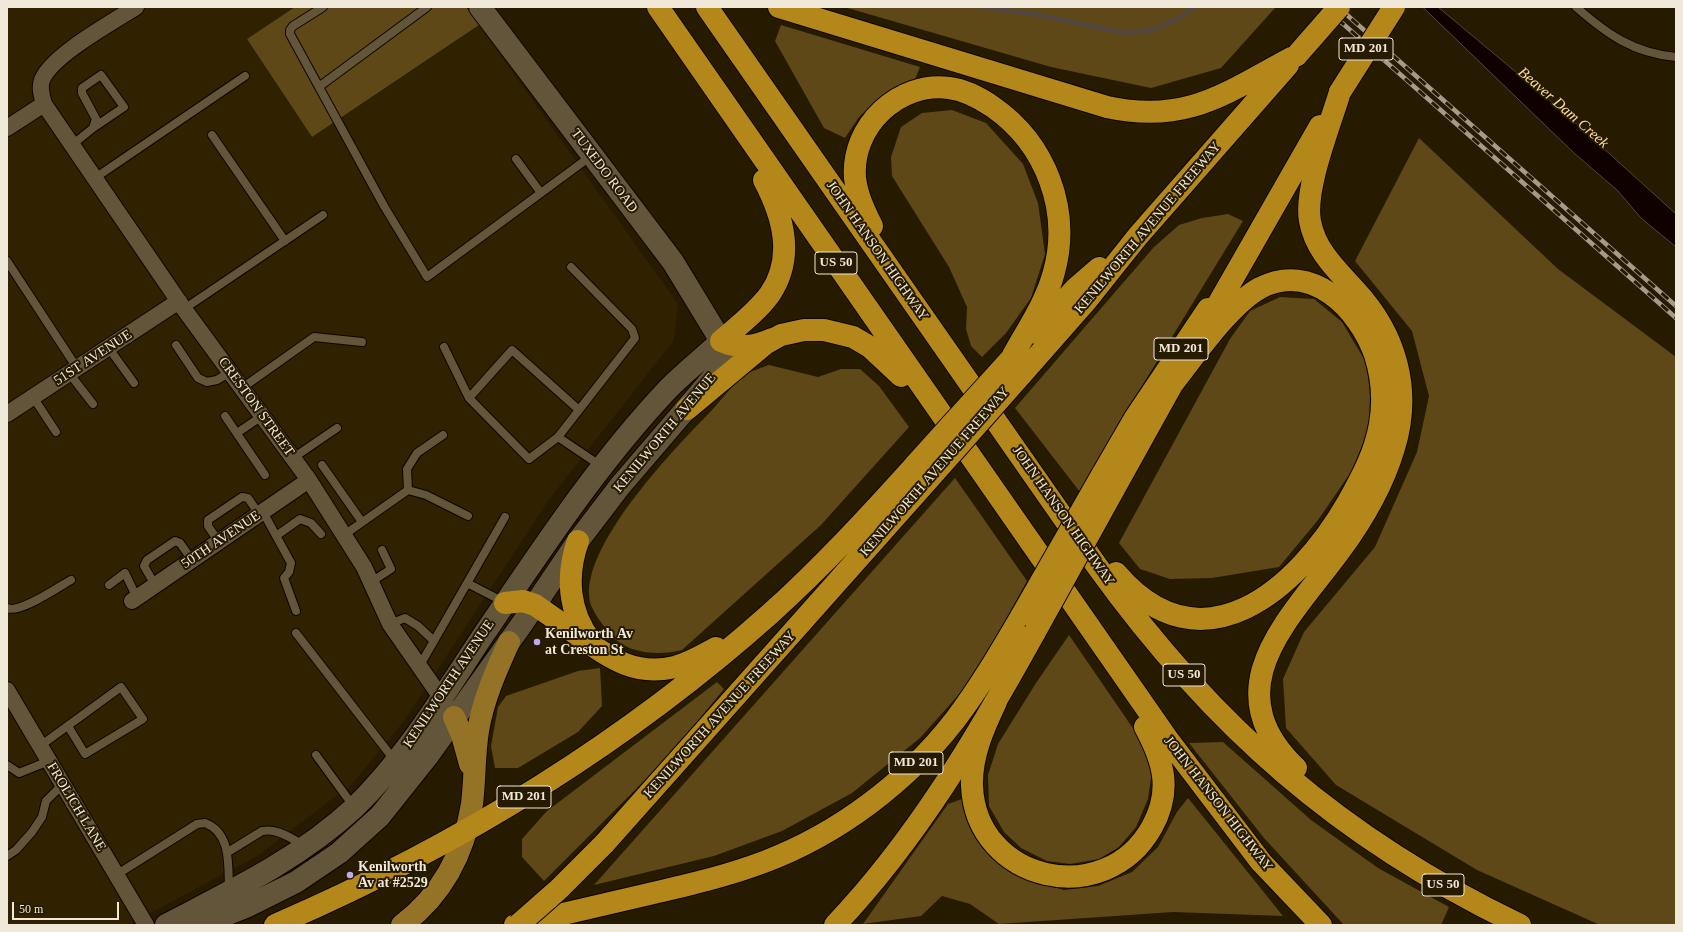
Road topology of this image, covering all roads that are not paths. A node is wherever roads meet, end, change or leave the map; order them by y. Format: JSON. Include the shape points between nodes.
{"nodes":[{"id":1,"x":136,"y":7,"type":"edge"},
{"id":2,"x":323,"y":7,"type":"edge"},
{"id":3,"x":428,"y":7,"type":"edge"},
{"id":4,"x":480,"y":7,"type":"edge"},
{"id":5,"x":658,"y":7,"type":"edge"},
{"id":6,"x":707,"y":7,"type":"edge"},
{"id":7,"x":778,"y":7,"type":"edge"},
{"id":8,"x":1339,"y":7,"type":"edge"},
{"id":9,"x":1394,"y":7,"type":"edge"},
{"id":10,"x":1576,"y":7,"type":"edge"},
{"id":11,"x":1297,"y":55,"type":"junction"},
{"id":12,"x":1676,"y":57,"type":"edge"},
{"id":13,"x":245,"y":76,"type":"dead end"},
{"id":14,"x":320,"y":86,"type":"junction"},
{"id":15,"x":1340,"y":92,"type":"junction"},
{"id":16,"x":719,"y":94,"type":"junction"},
{"id":17,"x":44,"y":104,"type":"junction"},
{"id":18,"x":7,"y":128,"type":"edge"},
{"id":19,"x":93,"y":128,"type":"junction"},
{"id":20,"x":212,"y":135,"type":"dead end"},
{"id":21,"x":72,"y":144,"type":"junction"},
{"id":22,"x":592,"y":156,"type":"junction"},
{"id":23,"x":516,"y":159,"type":"dead end"},
{"id":24,"x":95,"y":178,"type":"junction"},
{"id":25,"x":541,"y":193,"type":"junction"},
{"id":26,"x":323,"y":215,"type":"dead end"},
{"id":27,"x":1263,"y":226,"type":"junction"},
{"id":28,"x":285,"y":240,"type":"junction"},
{"id":29,"x":7,"y":261,"type":"edge"},
{"id":30,"x":571,"y":267,"type":"dead end"},
{"id":31,"x":909,"y":296,"type":"junction"},
{"id":32,"x":182,"y":305,"type":"junction"},
{"id":33,"x":772,"y":339,"type":"junction"},
{"id":34,"x":721,"y":341,"type":"junction"},
{"id":35,"x":362,"y":342,"type":"dead end"},
{"id":36,"x":176,"y":345,"type":"dead end"},
{"id":37,"x":108,"y":347,"type":"junction"},
{"id":38,"x":444,"y":347,"type":"dead end"},
{"id":39,"x":1016,"y":367,"type":"junction"},
{"id":40,"x":73,"y":371,"type":"junction"},
{"id":41,"x":230,"y":372,"type":"junction"},
{"id":42,"x":134,"y":383,"type":"dead end"},
{"id":43,"x":1171,"y":386,"type":"junction"},
{"id":44,"x":242,"y":388,"type":"junction"},
{"id":45,"x":33,"y":397,"type":"junction"},
{"id":46,"x":469,"y":398,"type":"junction"},
{"id":47,"x":93,"y":404,"type":"dead end"},
{"id":48,"x":687,"y":409,"type":"junction"},
{"id":49,"x":579,"y":410,"type":"junction"},
{"id":50,"x":7,"y":414,"type":"edge"},
{"id":51,"x":225,"y":416,"type":"dead end"},
{"id":52,"x":262,"y":416,"type":"junction"},
{"id":53,"x":337,"y":428,"type":"dead end"},
{"id":54,"x":56,"y":432,"type":"dead end"},
{"id":55,"x":236,"y":433,"type":"junction"},
{"id":56,"x":953,"y":433,"type":"junction"},
{"id":57,"x":443,"y":435,"type":"dead end"},
{"id":58,"x":558,"y":437,"type":"junction"},
{"id":59,"x":293,"y":458,"type":"junction"},
{"id":60,"x":322,"y":465,"type":"dead end"},
{"id":61,"x":602,"y":466,"type":"junction"},
{"id":62,"x":922,"y":472,"type":"junction"},
{"id":63,"x":265,"y":475,"type":"dead end"},
{"id":64,"x":1034,"y":476,"type":"junction"},
{"id":65,"x":309,"y":480,"type":"junction"},
{"id":66,"x":1107,"y":483,"type":"junction"},
{"id":67,"x":408,"y":490,"type":"junction"},
{"id":68,"x":261,"y":513,"type":"junction"},
{"id":69,"x":468,"y":516,"type":"dead end"},
{"id":70,"x":505,"y":517,"type":"dead end"},
{"id":71,"x":362,"y":522,"type":"junction"},
{"id":72,"x":321,"y":534,"type":"dead end"},
{"id":73,"x":344,"y":535,"type":"junction"},
{"id":74,"x":276,"y":536,"type":"junction"},
{"id":75,"x":578,"y":541,"type":"junction"},
{"id":76,"x":219,"y":542,"type":"junction"},
{"id":77,"x":382,"y":550,"type":"dead end"},
{"id":78,"x":192,"y":560,"type":"junction"},
{"id":79,"x":71,"y":580,"type":"dead end"},
{"id":80,"x":371,"y":582,"type":"junction"},
{"id":81,"x":467,"y":583,"type":"junction"},
{"id":82,"x":109,"y":585,"type":"dead end"},
{"id":83,"x":155,"y":585,"type":"junction"},
{"id":84,"x":135,"y":599,"type":"joint"},
{"id":85,"x":505,"y":603,"type":"junction"},
{"id":86,"x":535,"y":605,"type":"junction"},
{"id":87,"x":7,"y":608,"type":"edge"},
{"id":88,"x":296,"y":611,"type":"dead end"},
{"id":89,"x":390,"y":624,"type":"junction"},
{"id":90,"x":751,"y":630,"type":"junction"},
{"id":91,"x":296,"y":634,"type":"dead end"},
{"id":92,"x":1097,"y":639,"type":"junction"},
{"id":93,"x":434,"y":641,"type":"junction"},
{"id":94,"x":509,"y":642,"type":"junction"},
{"id":95,"x":607,"y":655,"type":"junction"},
{"id":96,"x":419,"y":667,"type":"junction"},
{"id":97,"x":7,"y":690,"type":"edge"},
{"id":98,"x":441,"y":698,"type":"junction"},
{"id":99,"x":996,"y":702,"type":"junction"},
{"id":100,"x":454,"y":718,"type":"junction"},
{"id":101,"x":68,"y":726,"type":"junction"},
{"id":102,"x":40,"y":746,"type":"junction"},
{"id":103,"x":316,"y":755,"type":"dead end"},
{"id":104,"x":49,"y":761,"type":"junction"},
{"id":105,"x":396,"y":761,"type":"junction"},
{"id":106,"x":7,"y":765,"type":"edge"},
{"id":107,"x":473,"y":777,"type":"junction"},
{"id":108,"x":63,"y":784,"type":"junction"},
{"id":109,"x":354,"y":808,"type":"junction"},
{"id":110,"x":466,"y":831,"type":"junction"},
{"id":111,"x":1370,"y":840,"type":"junction"},
{"id":112,"x":306,"y":846,"type":"junction"},
{"id":113,"x":228,"y":852,"type":"junction"},
{"id":114,"x":7,"y":856,"type":"edge"},
{"id":115,"x":116,"y":875,"type":"junction"},
{"id":116,"x":229,"y":892,"type":"junction"},
{"id":117,"x":840,"y":920,"type":"edge"},
{"id":118,"x":146,"y":925,"type":"edge"},
{"id":119,"x":166,"y":925,"type":"edge"},
{"id":120,"x":200,"y":925,"type":"edge"},
{"id":121,"x":275,"y":925,"type":"edge"},
{"id":122,"x":402,"y":925,"type":"edge"},
{"id":123,"x":517,"y":925,"type":"edge"},
{"id":124,"x":1321,"y":925,"type":"edge"},
{"id":125,"x":1520,"y":925,"type":"edge"}],
"edges":[{"from":1,"to":17,"type":"street","via":[[78,46],[46,72],[41,81],[40,91]]},
{"from":2,"to":14,"type":"lane","via":[[290,30]]},
{"from":3,"to":14,"type":"lane"},
{"from":4,"to":22,"type":"main road","name":"TUXEDO ROAD"},
{"from":5,"to":16,"type":"highway","name":"JOHN HANSON HIGHWAY","number":"US 50"},
{"from":6,"to":31,"type":"highway","name":"JOHN HANSON HIGHWAY","number":"US 50"},
{"from":7,"to":11,"type":"highway","via":[[1107,107],[1143,112],[1178,110],[1205,103]]},
{"from":8,"to":11,"type":"highway","name":"KENILWORTH AVENUE FREEWAY","number":"MD 201","bridge":true},
{"from":9,"to":15,"type":"highway","number":"MD 201","bridge":true},
{"from":10,"to":12,"type":"lane","via":[[1624,43],[1660,55]]},
{"from":11,"to":39,"type":"highway","name":"KENILWORTH AVENUE FREEWAY","number":"MD 201","via":[[1138,236],[1087,300]]},
{"from":13,"to":24,"type":"lane"},
{"from":14,"to":25,"type":"lane","via":[[384,206],[428,277]]},
{"from":15,"to":27,"type":"highway","number":"MD 201"},
{"from":15,"to":111,"type":"highway","via":[[1312,186],[1312,231],[1323,253],[1367,302],[1386,331],[1400,374],[1400,412],[1395,447],[1374,496],[1340,551],[1273,643],[1263,666],[1260,694],[1263,718],[1279,751]]},
{"from":16,"to":34,"type":"highway","via":[[778,206],[784,243],[781,267],[770,294]]},
{"from":16,"to":56,"type":"highway","name":"JOHN HANSON HIGHWAY","number":"US 50"},
{"from":17,"to":18,"type":"street"},
{"from":17,"to":21,"type":"street","name":"CRESTON STREET"},
{"from":19,"to":19,"type":"lane","via":[[96,118],[82,93],[82,88],[101,75],[124,107]]},
{"from":19,"to":21,"type":"lane"},
{"from":20,"to":28,"type":"lane"},
{"from":21,"to":24,"type":"street","name":"CRESTON STREET"},
{"from":22,"to":25,"type":"lane"},
{"from":22,"to":34,"type":"main road","name":"TUXEDO ROAD","via":[[669,258]]},
{"from":23,"to":25,"type":"lane"},
{"from":24,"to":32,"type":"street","name":"CRESTON STREET"},
{"from":26,"to":28,"type":"lane"},
{"from":27,"to":43,"type":"highway"},
{"from":27,"to":66,"type":"highway","number":"MD 201","via":[[1135,418]]},
{"from":28,"to":32,"type":"lane"},
{"from":29,"to":40,"type":"lane"},
{"from":30,"to":49,"type":"lane","via":[[632,329],[635,338]]},
{"from":31,"to":39,"type":"highway","via":[[860,199],[855,177],[857,154],[870,124],[894,101],[927,88],[957,89],[991,106],[1025,136],[1046,172],[1058,213],[1059,247],[1052,281]]},
{"from":31,"to":64,"type":"highway","name":"JOHN HANSON HIGHWAY","number":"US 50"},
{"from":32,"to":37,"type":"street","name":"51ST AVENUE"},
{"from":32,"to":41,"type":"street","name":"CRESTON STREET"},
{"from":33,"to":34,"type":"highway","via":[[748,347],[733,346]]},
{"from":33,"to":48,"type":"highway"},
{"from":33,"to":56,"type":"highway","via":[[792,332],[824,330],[843,333],[862,341],[888,362]]},
{"from":34,"to":48,"type":"main road","name":"KENILWORTH AVENUE","via":[[722,360],[716,374]]},
{"from":34,"to":61,"type":"main road","name":"KENILWORTH AVENUE","via":[[670,388]]},
{"from":35,"to":44,"type":"lane","via":[[314,337]]},
{"from":36,"to":41,"type":"lane","via":[[198,378],[207,382],[217,380]]},
{"from":37,"to":40,"type":"street","name":"51ST AVENUE"},
{"from":37,"to":42,"type":"lane"},
{"from":38,"to":46,"type":"lane"},
{"from":39,"to":62,"type":"highway","name":"KENILWORTH AVENUE FREEWAY","bridge":true},
{"from":40,"to":45,"type":"street","name":"51ST AVENUE"},
{"from":40,"to":47,"type":"lane"},
{"from":41,"to":44,"type":"street","name":"CRESTON STREET"},
{"from":43,"to":64,"type":"highway","via":[[1236,306],[1252,293],[1279,281],[1309,283],[1331,294],[1350,311],[1371,346],[1378,368],[1382,397],[1377,439],[1368,465],[1327,534],[1292,576],[1265,598],[1228,614],[1205,618],[1172,614],[1151,605],[1123,581]]},
{"from":43,"to":66,"type":"highway"},
{"from":44,"to":52,"type":"street","name":"CRESTON STREET"},
{"from":45,"to":50,"type":"street","name":"51ST AVENUE"},
{"from":45,"to":54,"type":"lane"},
{"from":46,"to":49,"type":"lane","via":[[512,350]]},
{"from":46,"to":58,"type":"lane","via":[[529,459]]},
{"from":48,"to":75,"type":"main road","name":"KENILWORTH AVENUE","via":[[636,465]]},
{"from":49,"to":58,"type":"lane"},
{"from":51,"to":55,"type":"lane"},
{"from":52,"to":55,"type":"lane"},
{"from":52,"to":59,"type":"street","name":"CRESTON STREET"},
{"from":53,"to":59,"type":"lane"},
{"from":55,"to":63,"type":"lane"},
{"from":56,"to":92,"type":"highway","name":"JOHN HANSON HIGHWAY","number":"US 50"},
{"from":57,"to":67,"type":"lane","via":[[417,453],[410,464],[407,469]]},
{"from":58,"to":61,"type":"lane"},
{"from":59,"to":65,"type":"street","name":"CRESTON STREET"},
{"from":60,"to":71,"type":"lane"},
{"from":61,"to":85,"type":"main road","name":"KENILWORTH AVENUE","via":[[562,519]]},
{"from":62,"to":90,"type":"highway","number":"MD 201"},
{"from":62,"to":123,"type":"highway","name":"KENILWORTH AVENUE FREEWAY","bridge":true,"via":[[604,844],[559,889]]},
{"from":64,"to":111,"type":"highway","name":"JOHN HANSON HIGHWAY","number":"US 50","via":[[1136,619],[1205,699],[1277,768]]},
{"from":65,"to":68,"type":"street","name":"50TH AVENUE"},
{"from":65,"to":73,"type":"street","name":"CRESTON STREET"},
{"from":66,"to":99,"type":"highway","bridge":true,"via":[[1035,632]]},
{"from":66,"to":123,"type":"highway","number":"MD 201","bridge":true,"via":[[967,704],[927,752],[869,804],[822,835],[770,860],[725,875]]},
{"from":67,"to":69,"type":"lane","via":[[426,495]]},
{"from":67,"to":71,"type":"lane"},
{"from":68,"to":74,"type":"lane"},
{"from":68,"to":76,"type":"street","name":"50TH AVENUE"},
{"from":68,"to":76,"type":"lane","via":[[248,498],[242,497],[208,520],[208,526]]},
{"from":70,"to":81,"type":"lane"},
{"from":71,"to":73,"type":"lane"},
{"from":72,"to":74,"type":"lane","via":[[311,523],[300,519]]},
{"from":73,"to":80,"type":"street","name":"CRESTON STREET"},
{"from":74,"to":88,"type":"lane","via":[[291,563],[284,578]]},
{"from":75,"to":86,"type":"main road","name":"KENILWORTH AVENUE"},
{"from":75,"to":95,"type":"highway","via":[[571,575],[572,604],[582,629]]},
{"from":76,"to":78,"type":"street","name":"50TH AVENUE"},
{"from":77,"to":80,"type":"lane","via":[[391,569]]},
{"from":78,"to":83,"type":"street","name":"50TH AVENUE"},
{"from":78,"to":83,"type":"lane","via":[[180,543],[175,541],[147,560],[144,566]]},
{"from":79,"to":87,"type":"lane","via":[[23,607],[10,610]]},
{"from":80,"to":89,"type":"street","name":"CRESTON STREET"},
{"from":81,"to":85,"type":"lane"},
{"from":81,"to":93,"type":"lane"},
{"from":82,"to":84,"type":"lane","via":[[125,573]]},
{"from":83,"to":84,"type":"street","name":"50TH AVENUE"},
{"from":85,"to":86,"type":"highway","via":[[523,601]]},
{"from":85,"to":98,"type":"main road","name":"KENILWORTH AVENUE"},
{"from":86,"to":94,"type":"main road","name":"KENILWORTH AVENUE"},
{"from":86,"to":95,"type":"highway"},
{"from":89,"to":93,"type":"lane","via":[[405,618]]},
{"from":89,"to":96,"type":"street","name":"CRESTON STREET"},
{"from":90,"to":95,"type":"highway","via":[[695,659],[668,668],[636,668]]},
{"from":90,"to":110,"type":"highway","number":"MD 201","via":[[668,699],[625,730],[535,790]]},
{"from":91,"to":105,"type":"lane"},
{"from":92,"to":99,"type":"highway","via":[[1157,750],[1164,775],[1162,800],[1155,822],[1141,843],[1121,861],[1096,873],[1070,878],[1057,877],[1019,864],[996,845],[980,820],[972,784],[979,743]]},
{"from":92,"to":124,"type":"highway","name":"JOHN HANSON HIGHWAY","number":"US 50","via":[[1217,807],[1261,862]]},
{"from":93,"to":96,"type":"lane"},
{"from":94,"to":100,"type":"main road","name":"KENILWORTH AVENUE"},
{"from":94,"to":107,"type":"main road","via":[[489,690],[481,718]]},
{"from":96,"to":98,"type":"street","name":"CRESTON STREET"},
{"from":97,"to":102,"type":"street","name":"FROLICH LANE"},
{"from":98,"to":100,"type":"street","name":"CRESTON STREET"},
{"from":98,"to":105,"type":"main road","name":"KENILWORTH AVENUE"},
{"from":99,"to":117,"type":"highway","via":[[925,814],[879,875]]},
{"from":100,"to":107,"type":"main road","via":[[462,735]]},
{"from":100,"to":120,"type":"main road","name":"KENILWORTH AVENUE","via":[[398,795],[349,845],[281,891]]},
{"from":101,"to":101,"type":"lane","via":[[121,687],[143,719],[85,754]]},
{"from":101,"to":102,"type":"lane"},
{"from":102,"to":104,"type":"street","name":"FROLICH LANE"},
{"from":103,"to":109,"type":"lane"},
{"from":104,"to":106,"type":"lane","via":[[19,773]]},
{"from":104,"to":108,"type":"street","name":"FROLICH LANE"},
{"from":105,"to":109,"type":"main road","name":"KENILWORTH AVENUE"},
{"from":107,"to":110,"type":"main road","via":[[472,803]]},
{"from":108,"to":114,"type":"lane","via":[[46,801],[42,817],[32,832]]},
{"from":108,"to":115,"type":"street","name":"FROLICH LANE"},
{"from":109,"to":112,"type":"main road","name":"KENILWORTH AVENUE"},
{"from":110,"to":121,"type":"highway","number":"MD 201","via":[[369,882]]},
{"from":110,"to":122,"type":"main road","via":[[460,852],[444,882],[428,902]]},
{"from":111,"to":125,"type":"highway","name":"JOHN HANSON HIGHWAY","number":"US 50","via":[[1447,887]]},
{"from":112,"to":113,"type":"lane","via":[[280,832],[267,830]]},
{"from":112,"to":116,"type":"main road","name":"KENILWORTH AVENUE"},
{"from":113,"to":115,"type":"lane","via":[[216,831],[208,824],[201,823]]},
{"from":113,"to":116,"type":"lane"},
{"from":115,"to":118,"type":"street","name":"FROLICH LANE"},
{"from":116,"to":119,"type":"main road","name":"KENILWORTH AVENUE"}]}
